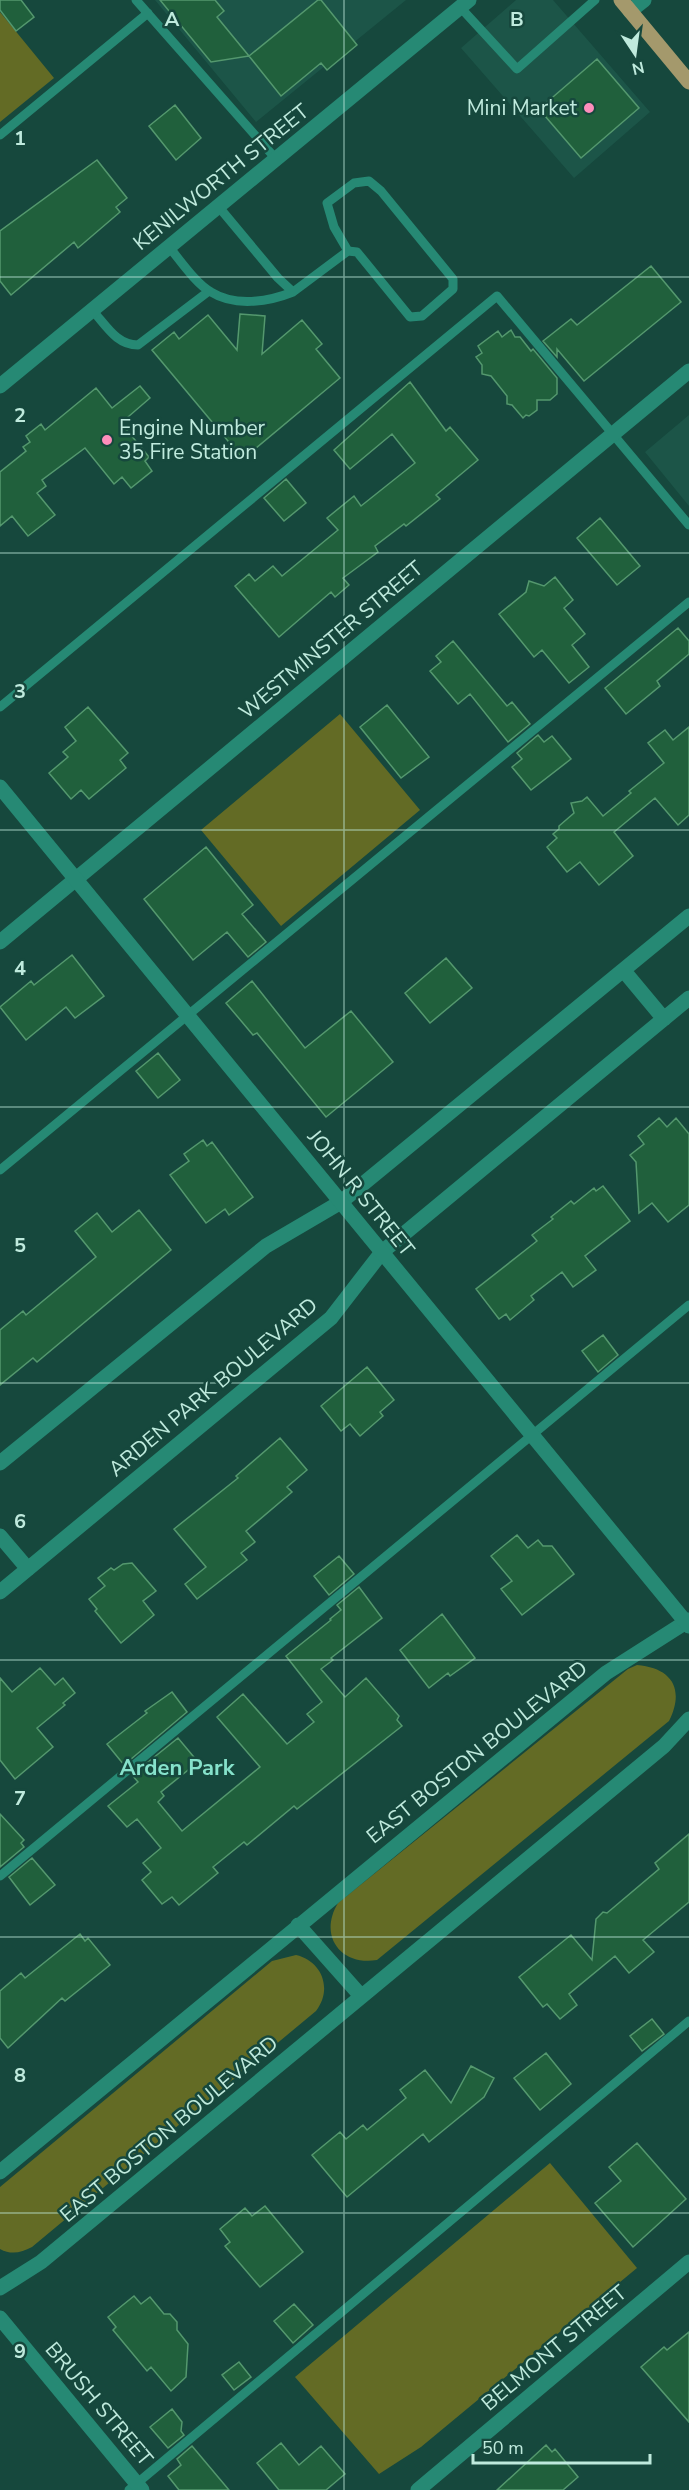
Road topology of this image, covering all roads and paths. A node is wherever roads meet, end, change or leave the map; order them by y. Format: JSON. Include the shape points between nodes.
{"nodes":[{"id":1,"x":136,"y":0,"type":"edge"},
{"id":2,"x":595,"y":0,"type":"edge"},
{"id":3,"x":644,"y":0,"type":"edge"},
{"id":4,"x":464,"y":3,"type":"edge"},
{"id":5,"x":625,"y":6,"type":"edge"},
{"id":6,"x":148,"y":14,"type":"junction"},
{"id":7,"x":689,"y":82,"type":"edge"},
{"id":8,"x":0,"y":135,"type":"edge"},
{"id":9,"x":276,"y":159,"type":"junction"},
{"id":10,"x":218,"y":206,"type":"junction"},
{"id":11,"x":169,"y":247,"type":"junction"},
{"id":12,"x":348,"y":251,"type":"junction"},
{"id":13,"x":208,"y":291,"type":"junction"},
{"id":14,"x":293,"y":292,"type":"junction"},
{"id":15,"x":92,"y":310,"type":"junction"},
{"id":16,"x":689,"y":371,"type":"edge"},
{"id":17,"x":0,"y":386,"type":"edge"},
{"id":18,"x":612,"y":435,"type":"junction"},
{"id":19,"x":689,"y":525,"type":"edge"},
{"id":20,"x":689,"y":602,"type":"edge"},
{"id":21,"x":0,"y":707,"type":"edge"},
{"id":22,"x":0,"y":787,"type":"edge"},
{"id":23,"x":76,"y":879,"type":"junction"},
{"id":24,"x":689,"y":916,"type":"edge"},
{"id":25,"x":0,"y":942,"type":"edge"},
{"id":26,"x":624,"y":971,"type":"junction"},
{"id":27,"x":689,"y":998,"type":"edge"},
{"id":28,"x":188,"y":1015,"type":"junction"},
{"id":29,"x":664,"y":1018,"type":"junction"},
{"id":30,"x":0,"y":1170,"type":"edge"},
{"id":31,"x":340,"y":1202,"type":"junction"},
{"id":32,"x":382,"y":1252,"type":"junction"},
{"id":33,"x":689,"y":1305,"type":"edge"},
{"id":34,"x":532,"y":1435,"type":"junction"},
{"id":35,"x":0,"y":1463,"type":"edge"},
{"id":36,"x":0,"y":1536,"type":"edge"},
{"id":37,"x":28,"y":1569,"type":"junction"},
{"id":38,"x":0,"y":1592,"type":"edge"},
{"id":39,"x":688,"y":1623,"type":"edge"},
{"id":40,"x":689,"y":1719,"type":"edge"},
{"id":41,"x":0,"y":1876,"type":"edge"},
{"id":42,"x":298,"y":1925,"type":"junction"},
{"id":43,"x":361,"y":1996,"type":"junction"},
{"id":44,"x":689,"y":2021,"type":"edge"},
{"id":45,"x":0,"y":2172,"type":"edge"},
{"id":46,"x":689,"y":2262,"type":"edge"},
{"id":47,"x":0,"y":2288,"type":"edge"},
{"id":48,"x":0,"y":2318,"type":"edge"},
{"id":49,"x":136,"y":2488,"type":"edge"},
{"id":50,"x":418,"y":2490,"type":"edge"}],
"edges":[{"from":1,"to":6,"type":"lane"},
{"from":2,"to":4,"type":"lane","via":[[517,69]]},
{"from":3,"to":5,"type":"street"},
{"from":4,"to":9,"type":"street","name":"KENILWORTH STREET"},
{"from":5,"to":7,"type":"main road"},
{"from":6,"to":8,"type":"lane"},
{"from":6,"to":9,"type":"lane"},
{"from":9,"to":10,"type":"street","name":"KENILWORTH STREET"},
{"from":10,"to":11,"type":"street","name":"KENILWORTH STREET"},
{"from":10,"to":14,"type":"lane"},
{"from":11,"to":13,"type":"lane"},
{"from":11,"to":15,"type":"street","name":"KENILWORTH STREET"},
{"from":12,"to":12,"type":"lane","via":[[357,252],[410,317],[422,316],[453,289],[453,279],[369,181],[354,183],[327,203],[334,227]]},
{"from":12,"to":14,"type":"lane"},
{"from":13,"to":14,"type":"lane","via":[[227,300],[249,301]]},
{"from":13,"to":15,"type":"lane","via":[[138,345],[119,341]]},
{"from":15,"to":17,"type":"street","name":"KENILWORTH STREET"},
{"from":16,"to":18,"type":"street","name":"WESTMINSTER STREET"},
{"from":18,"to":19,"type":"lane"},
{"from":18,"to":21,"type":"lane","via":[[497,296]]},
{"from":18,"to":23,"type":"street","name":"WESTMINSTER STREET"},
{"from":20,"to":28,"type":"lane"},
{"from":22,"to":23,"type":"street","name":"JOHN R STREET"},
{"from":23,"to":25,"type":"street","name":"WESTMINSTER STREET"},
{"from":23,"to":28,"type":"street","name":"JOHN R STREET"},
{"from":24,"to":26,"type":"street"},
{"from":26,"to":29,"type":"street"},
{"from":26,"to":31,"type":"street"},
{"from":27,"to":29,"type":"street","name":"ARDEN PARK BOULEVARD"},
{"from":28,"to":30,"type":"lane"},
{"from":28,"to":31,"type":"street","name":"JOHN R STREET"},
{"from":29,"to":32,"type":"street","name":"ARDEN PARK BOULEVARD"},
{"from":31,"to":32,"type":"street","name":"JOHN R STREET"},
{"from":31,"to":35,"type":"street","via":[[266,1246]]},
{"from":32,"to":34,"type":"street","name":"JOHN R STREET"},
{"from":32,"to":37,"type":"street","name":"ARDEN PARK BOULEVARD","via":[[331,1318]]},
{"from":33,"to":34,"type":"lane"},
{"from":34,"to":39,"type":"street","name":"JOHN R STREET"},
{"from":34,"to":41,"type":"lane"},
{"from":36,"to":37,"type":"street"},
{"from":37,"to":38,"type":"street","name":"ARDEN PARK BOULEVARD"},
{"from":39,"to":42,"type":"street","name":"EAST BOSTON BOULEVARD","via":[[606,1673]]},
{"from":40,"to":43,"type":"street","name":"EAST BOSTON BOULEVARD","via":[[664,1746]]},
{"from":42,"to":43,"type":"street"},
{"from":42,"to":45,"type":"street","name":"EAST BOSTON BOULEVARD"},
{"from":43,"to":47,"type":"street","name":"EAST BOSTON BOULEVARD","via":[[41,2262]]},
{"from":44,"to":49,"type":"lane"},
{"from":46,"to":50,"type":"street","name":"BELMONT STREET"},
{"from":48,"to":49,"type":"street","name":"BRUSH STREET"}]}
